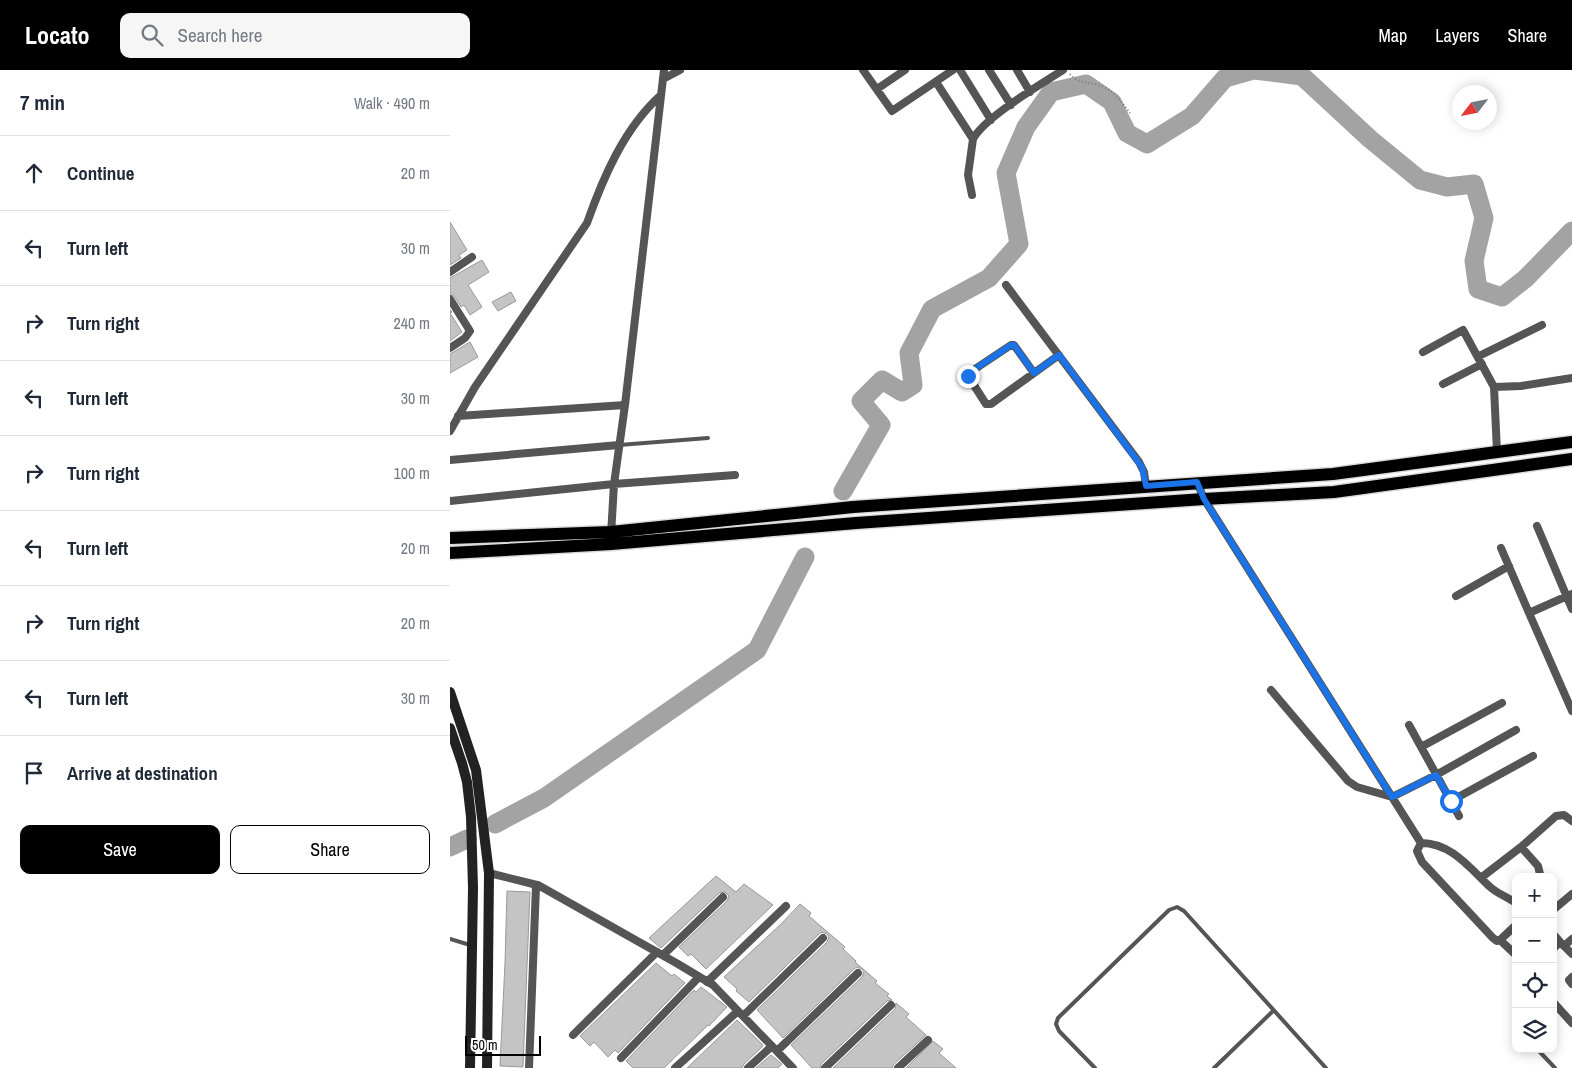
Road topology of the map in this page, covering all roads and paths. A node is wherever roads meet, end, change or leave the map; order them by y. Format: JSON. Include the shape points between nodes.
{"nodes":[{"id":1,"x":664,"y":70,"type":"edge"},
{"id":2,"x":680,"y":70,"type":"edge"},
{"id":3,"x":863,"y":70,"type":"edge"},
{"id":4,"x":904,"y":70,"type":"edge"},
{"id":5,"x":953,"y":70,"type":"edge"},
{"id":6,"x":960,"y":70,"type":"edge"},
{"id":7,"x":989,"y":70,"type":"edge"},
{"id":8,"x":1017,"y":70,"type":"edge"},
{"id":9,"x":1045,"y":70,"type":"edge"},
{"id":10,"x":1063,"y":70,"type":"edge"},
{"id":11,"x":1068,"y":70,"type":"edge"},
{"id":12,"x":1050,"y":78,"type":"junction"},
{"id":13,"x":663,"y":79,"type":"junction"},
{"id":14,"x":936,"y":82,"type":"junction"},
{"id":15,"x":876,"y":89,"type":"junction"},
{"id":16,"x":1030,"y":92,"type":"junction"},
{"id":17,"x":661,"y":95,"type":"junction"},
{"id":18,"x":1011,"y":105,"type":"junction"},
{"id":19,"x":1130,"y":114,"type":"dead end"},
{"id":20,"x":991,"y":120,"type":"junction"},
{"id":21,"x":972,"y":139,"type":"junction"},
{"id":22,"x":972,"y":195,"type":"dead end"},
{"id":23,"x":472,"y":257,"type":"dead end"},
{"id":24,"x":450,"y":272,"type":"edge"},
{"id":25,"x":1006,"y":286,"type":"dead end"},
{"id":26,"x":450,"y":299,"type":"edge"},
{"id":27,"x":1542,"y":325,"type":"dead end"},
{"id":28,"x":450,"y":348,"type":"edge"},
{"id":29,"x":1424,"y":352,"type":"dead end"},
{"id":30,"x":1059,"y":355,"type":"junction"},
{"id":31,"x":1480,"y":360,"type":"junction"},
{"id":32,"x":1034,"y":373,"type":"junction"},
{"id":33,"x":1572,"y":378,"type":"edge"},
{"id":34,"x":1444,"y":384,"type":"dead end"},
{"id":35,"x":1494,"y":387,"type":"junction"},
{"id":36,"x":625,"y":405,"type":"junction"},
{"id":37,"x":458,"y":416,"type":"junction"},
{"id":38,"x":450,"y":430,"type":"edge"},
{"id":39,"x":708,"y":438,"type":"dead end"},
{"id":40,"x":1572,"y":442,"type":"edge"},
{"id":41,"x":619,"y":445,"type":"junction"},
{"id":42,"x":1497,"y":452,"type":"junction"},
{"id":43,"x":1572,"y":459,"type":"edge"},
{"id":44,"x":450,"y":460,"type":"edge"},
{"id":45,"x":735,"y":475,"type":"dead end"},
{"id":46,"x":1197,"y":482,"type":"junction"},
{"id":47,"x":614,"y":484,"type":"junction"},
{"id":48,"x":1146,"y":486,"type":"junction"},
{"id":49,"x":1204,"y":499,"type":"junction"},
{"id":50,"x":450,"y":501,"type":"edge"},
{"id":51,"x":1537,"y":526,"type":"dead end"},
{"id":52,"x":450,"y":538,"type":"edge"},
{"id":53,"x":611,"y":538,"type":"junction"},
{"id":54,"x":1501,"y":548,"type":"dead end"},
{"id":55,"x":450,"y":553,"type":"edge"},
{"id":56,"x":1509,"y":566,"type":"junction"},
{"id":57,"x":1456,"y":596,"type":"dead end"},
{"id":58,"x":1569,"y":596,"type":"edge"},
{"id":59,"x":1572,"y":609,"type":"edge"},
{"id":60,"x":1529,"y":613,"type":"junction"},
{"id":61,"x":1270,"y":690,"type":"dead end"},
{"id":62,"x":450,"y":692,"type":"edge"},
{"id":63,"x":1502,"y":703,"type":"dead end"},
{"id":64,"x":1572,"y":711,"type":"edge"},
{"id":65,"x":1409,"y":725,"type":"dead end"},
{"id":66,"x":450,"y":728,"type":"edge"},
{"id":67,"x":1516,"y":730,"type":"dead end"},
{"id":68,"x":1421,"y":747,"type":"junction"},
{"id":69,"x":1533,"y":756,"type":"dead end"},
{"id":70,"x":1436,"y":775,"type":"junction"},
{"id":71,"x":1392,"y":797,"type":"junction"},
{"id":72,"x":1451,"y":801,"type":"junction"},
{"id":73,"x":1459,"y":816,"type":"dead end"},
{"id":74,"x":1572,"y":821,"type":"edge"},
{"id":75,"x":1421,"y":843,"type":"junction"},
{"id":76,"x":1521,"y":847,"type":"junction"},
{"id":77,"x":472,"y":873,"type":"junction"},
{"id":78,"x":490,"y":873,"type":"junction"},
{"id":79,"x":1540,"y":873,"type":"edge"},
{"id":80,"x":1482,"y":877,"type":"junction"},
{"id":81,"x":537,"y":885,"type":"junction"},
{"id":82,"x":1572,"y":894,"type":"edge"},
{"id":83,"x":723,"y":897,"type":"dead end"},
{"id":84,"x":1512,"y":898,"type":"edge"},
{"id":85,"x":786,"y":906,"type":"dead end"},
{"id":86,"x":1557,"y":907,"type":"edge"},
{"id":87,"x":1512,"y":929,"type":"edge"},
{"id":88,"x":823,"y":938,"type":"dead end"},
{"id":89,"x":1557,"y":938,"type":"edge"},
{"id":90,"x":450,"y":939,"type":"edge"},
{"id":91,"x":1572,"y":939,"type":"edge"},
{"id":92,"x":1500,"y":940,"type":"junction"},
{"id":93,"x":1562,"y":944,"type":"junction"},
{"id":94,"x":472,"y":945,"type":"junction"},
{"id":95,"x":1557,"y":947,"type":"edge"},
{"id":96,"x":1512,"y":952,"type":"edge"},
{"id":97,"x":660,"y":953,"type":"junction"},
{"id":98,"x":1572,"y":954,"type":"edge"},
{"id":99,"x":488,"y":973,"type":"junction"},
{"id":100,"x":858,"y":973,"type":"dead end"},
{"id":101,"x":472,"y":974,"type":"junction"},
{"id":102,"x":699,"y":976,"type":"junction"},
{"id":103,"x":1572,"y":977,"type":"edge"},
{"id":104,"x":708,"y":982,"type":"junction"},
{"id":105,"x":1572,"y":984,"type":"edge"},
{"id":106,"x":891,"y":1005,"type":"dead end"},
{"id":107,"x":1557,"y":1006,"type":"edge"},
{"id":108,"x":1273,"y":1011,"type":"junction"},
{"id":109,"x":740,"y":1013,"type":"junction"},
{"id":110,"x":1572,"y":1023,"type":"edge"},
{"id":111,"x":573,"y":1035,"type":"dead end"},
{"id":112,"x":928,"y":1040,"type":"dead end"},
{"id":113,"x":774,"y":1048,"type":"junction"},
{"id":114,"x":1541,"y":1053,"type":"edge"},
{"id":115,"x":621,"y":1058,"type":"dead end"},
{"id":116,"x":470,"y":1068,"type":"edge"},
{"id":117,"x":487,"y":1068,"type":"edge"},
{"id":118,"x":529,"y":1068,"type":"edge"},
{"id":119,"x":676,"y":1068,"type":"edge"},
{"id":120,"x":748,"y":1068,"type":"edge"},
{"id":121,"x":793,"y":1068,"type":"edge"},
{"id":122,"x":824,"y":1068,"type":"edge"},
{"id":123,"x":898,"y":1068,"type":"edge"},
{"id":124,"x":1095,"y":1068,"type":"edge"},
{"id":125,"x":1214,"y":1068,"type":"edge"},
{"id":126,"x":1326,"y":1068,"type":"edge"},
{"id":127,"x":1555,"y":1068,"type":"edge"}],
"edges":[{"from":1,"to":13,"type":"street"},
{"from":2,"to":13,"type":"street"},
{"from":3,"to":15,"type":"street"},
{"from":4,"to":15,"type":"street"},
{"from":5,"to":14,"type":"street"},
{"from":6,"to":20,"type":"street"},
{"from":7,"to":18,"type":"street"},
{"from":8,"to":16,"type":"street"},
{"from":9,"to":12,"type":"street"},
{"from":10,"to":12,"type":"street"},
{"from":11,"to":19,"type":"path","via":[[1075,80],[1106,87]]},
{"from":12,"to":16,"type":"street"},
{"from":13,"to":17,"type":"street"},
{"from":14,"to":15,"type":"street","via":[[892,111]]},
{"from":14,"to":21,"type":"street"},
{"from":16,"to":18,"type":"street"},
{"from":17,"to":36,"type":"street"},
{"from":17,"to":37,"type":"street","via":[[634,125],[607,174],[582,232],[518,322]]},
{"from":18,"to":20,"type":"street"},
{"from":20,"to":21,"type":"street"},
{"from":21,"to":22,"type":"street","via":[[968,174]]},
{"from":23,"to":24,"type":"street"},
{"from":25,"to":30,"type":"street"},
{"from":26,"to":28,"type":"street","via":[[470,332]]},
{"from":27,"to":31,"type":"street"},
{"from":29,"to":31,"type":"street","via":[[1463,330]]},
{"from":30,"to":32,"type":"street"},
{"from":30,"to":48,"type":"street","via":[[1142,467]]},
{"from":31,"to":34,"type":"street"},
{"from":31,"to":35,"type":"street"},
{"from":32,"to":32,"type":"street","via":[[988,405],[968,376],[1011,345]]},
{"from":33,"to":35,"type":"street"},
{"from":35,"to":42,"type":"street"},
{"from":36,"to":37,"type":"street"},
{"from":36,"to":41,"type":"street"},
{"from":37,"to":38,"type":"street"},
{"from":39,"to":41,"type":"lane"},
{"from":40,"to":42,"type":"main road"},
{"from":41,"to":44,"type":"street"},
{"from":41,"to":47,"type":"street"},
{"from":42,"to":46,"type":"main road","via":[[1333,474]]},
{"from":43,"to":49,"type":"main road","via":[[1334,492]]},
{"from":45,"to":47,"type":"street"},
{"from":46,"to":48,"type":"main road"},
{"from":46,"to":49,"type":"street"},
{"from":47,"to":50,"type":"street"},
{"from":47,"to":53,"type":"street"},
{"from":48,"to":53,"type":"main road","via":[[853,507]]},
{"from":49,"to":53,"type":"main road"},
{"from":49,"to":71,"type":"street"},
{"from":51,"to":58,"type":"street"},
{"from":52,"to":53,"type":"main road"},
{"from":53,"to":55,"type":"main road"},
{"from":54,"to":56,"type":"street"},
{"from":56,"to":57,"type":"street"},
{"from":56,"to":60,"type":"street"},
{"from":58,"to":59,"type":"street"},
{"from":58,"to":60,"type":"street"},
{"from":60,"to":64,"type":"street"},
{"from":61,"to":71,"type":"street","via":[[1348,781],[1358,788]]},
{"from":62,"to":78,"type":"main road","via":[[476,770]]},
{"from":63,"to":68,"type":"street"},
{"from":65,"to":68,"type":"street"},
{"from":66,"to":77,"type":"main road","via":[[469,796]]},
{"from":67,"to":70,"type":"street"},
{"from":68,"to":70,"type":"street"},
{"from":69,"to":72,"type":"street"},
{"from":70,"to":71,"type":"street"},
{"from":70,"to":72,"type":"street"},
{"from":71,"to":75,"type":"street"},
{"from":72,"to":73,"type":"street"},
{"from":74,"to":76,"type":"street","via":[[1564,815],[1556,816]]},
{"from":75,"to":80,"type":"street","via":[[1441,846]]},
{"from":75,"to":92,"type":"street","via":[[1417,851],[1422,862],[1493,938]]},
{"from":76,"to":79,"type":"street","via":[[1538,866]]},
{"from":76,"to":80,"type":"street"},
{"from":77,"to":78,"type":"main road"},
{"from":77,"to":94,"type":"main road"},
{"from":78,"to":81,"type":"street"},
{"from":78,"to":99,"type":"main road"},
{"from":80,"to":84,"type":"street","via":[[1495,890]]},
{"from":81,"to":97,"type":"street"},
{"from":81,"to":118,"type":"street"},
{"from":82,"to":86,"type":"street"},
{"from":83,"to":97,"type":"street"},
{"from":85,"to":104,"type":"street"},
{"from":87,"to":92,"type":"street"},
{"from":88,"to":109,"type":"street"},
{"from":89,"to":93,"type":"street"},
{"from":90,"to":94,"type":"lane"},
{"from":91,"to":93,"type":"street"},
{"from":92,"to":96,"type":"street"},
{"from":93,"to":95,"type":"street"},
{"from":93,"to":98,"type":"street"},
{"from":94,"to":101,"type":"main road"},
{"from":97,"to":102,"type":"street"},
{"from":97,"to":111,"type":"street"},
{"from":99,"to":101,"type":"main road"},
{"from":99,"to":117,"type":"main road"},
{"from":100,"to":113,"type":"street"},
{"from":101,"to":116,"type":"main road"},
{"from":102,"to":104,"type":"street"},
{"from":102,"to":115,"type":"street"},
{"from":103,"to":105,"type":"street","via":[[1569,980]]},
{"from":104,"to":109,"type":"street"},
{"from":106,"to":122,"type":"street"},
{"from":107,"to":110,"type":"street"},
{"from":108,"to":124,"type":"lane","via":[[1177,907],[1169,910],[1058,1018],[1059,1031]]},
{"from":108,"to":125,"type":"lane"},
{"from":108,"to":126,"type":"lane"},
{"from":109,"to":113,"type":"street"},
{"from":109,"to":119,"type":"street"},
{"from":112,"to":123,"type":"street"},
{"from":113,"to":120,"type":"street"},
{"from":113,"to":121,"type":"street"},
{"from":114,"to":127,"type":"lane"}]}
